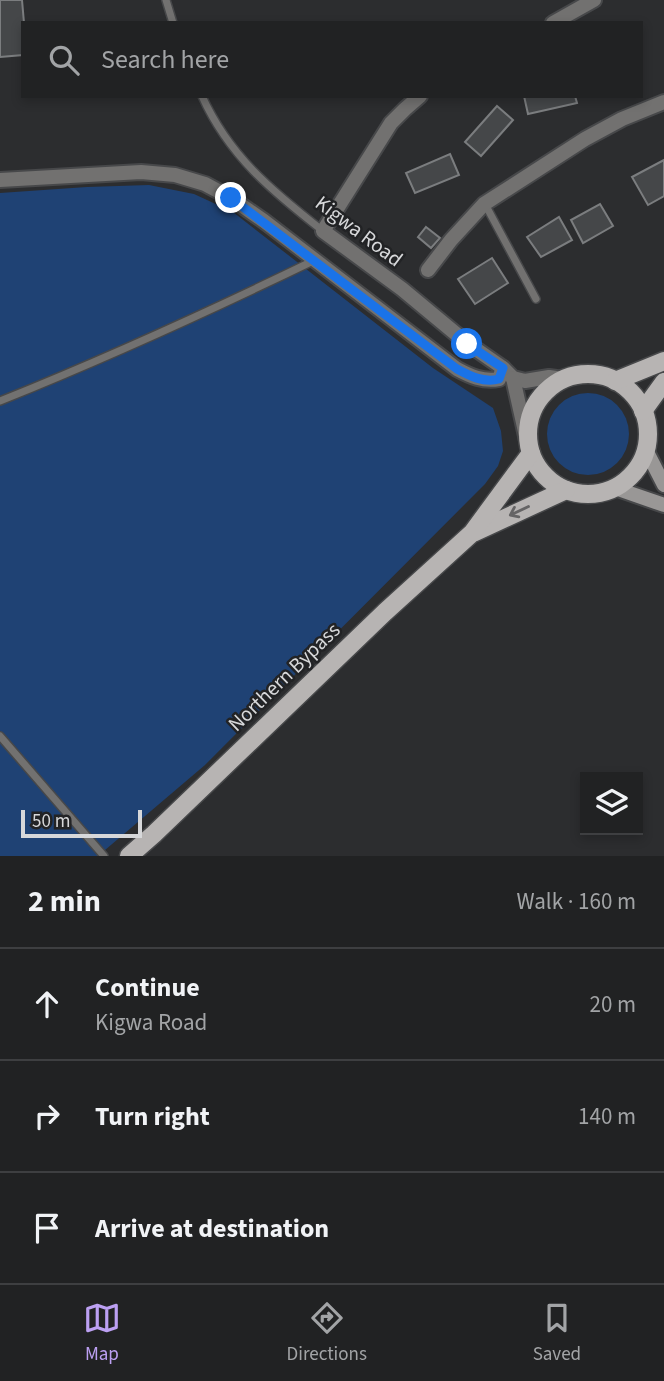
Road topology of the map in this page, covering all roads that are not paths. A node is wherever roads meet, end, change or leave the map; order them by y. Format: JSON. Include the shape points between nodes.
{"nodes":[{"id":1,"x":166,"y":0,"type":"edge"},
{"id":2,"x":594,"y":0,"type":"edge"},
{"id":3,"x":172,"y":21,"type":"edge"},
{"id":4,"x":557,"y":21,"type":"edge"},
{"id":5,"x":203,"y":98,"type":"edge"},
{"id":6,"x":418,"y":98,"type":"edge"},
{"id":7,"x":664,"y":102,"type":"edge"},
{"id":8,"x":0,"y":180,"type":"edge"},
{"id":9,"x":484,"y":204,"type":"junction"},
{"id":10,"x":323,"y":231,"type":"junction"},
{"id":11,"x":315,"y":260,"type":"junction"},
{"id":12,"x":428,"y":270,"type":"dead end"},
{"id":13,"x":536,"y":299,"type":"dead end"},
{"id":14,"x":664,"y":361,"type":"edge"},
{"id":15,"x":508,"y":373,"type":"junction"},
{"id":16,"x":563,"y":379,"type":"junction"},
{"id":17,"x":615,"y":381,"type":"junction"},
{"id":18,"x":664,"y":382,"type":"edge"},
{"id":19,"x":0,"y":401,"type":"edge"},
{"id":20,"x":643,"y":411,"type":"junction"},
{"id":21,"x":529,"y":449,"type":"junction"},
{"id":22,"x":646,"y":450,"type":"junction"},
{"id":23,"x":664,"y":485,"type":"edge"},
{"id":24,"x":615,"y":488,"type":"junction"},
{"id":25,"x":566,"y":490,"type":"junction"},
{"id":26,"x":664,"y":505,"type":"edge"},
{"id":27,"x":472,"y":533,"type":"junction"},
{"id":28,"x":0,"y":736,"type":"edge"},
{"id":29,"x":104,"y":856,"type":"edge"},
{"id":30,"x":129,"y":856,"type":"edge"}],
"edges":[{"from":1,"to":3,"type":"lane"},
{"from":2,"to":4,"type":"street"},
{"from":5,"to":10,"type":"lane","name":"Kigwa Road","via":[[231,147]]},
{"from":6,"to":10,"type":"street","via":[[391,123]]},
{"from":7,"to":9,"type":"street","via":[[585,139]]},
{"from":8,"to":11,"type":"street","via":[[141,172],[175,175],[231,198]]},
{"from":9,"to":12,"type":"street"},
{"from":9,"to":13,"type":"lane"},
{"from":10,"to":15,"type":"street","name":"Kigwa Road"},
{"from":11,"to":15,"type":"street","via":[[457,369],[490,381]]},
{"from":11,"to":19,"type":"lane"},
{"from":14,"to":17,"type":"main road"},
{"from":15,"to":16,"type":"street","via":[[525,381]]},
{"from":15,"to":21,"type":"street"},
{"from":16,"to":17,"type":"main road","via":[[586,374]]},
{"from":16,"to":21,"type":"main road","via":[[541,396],[532,411]]},
{"from":17,"to":20,"type":"main road","via":[[627,388]]},
{"from":18,"to":20,"type":"main road"},
{"from":20,"to":22,"type":"main road"},
{"from":21,"to":25,"type":"main road","via":[[543,475]]},
{"from":21,"to":27,"type":"main road"},
{"from":22,"to":23,"type":"main road"},
{"from":22,"to":24,"type":"main road","via":[[631,476]]},
{"from":24,"to":25,"type":"main road","via":[[590,495]]},
{"from":24,"to":26,"type":"main road"},
{"from":25,"to":27,"type":"main road","one_way":true},
{"from":27,"to":30,"type":"main road","name":"Northern Bypass"},
{"from":28,"to":29,"type":"lane"}]}
